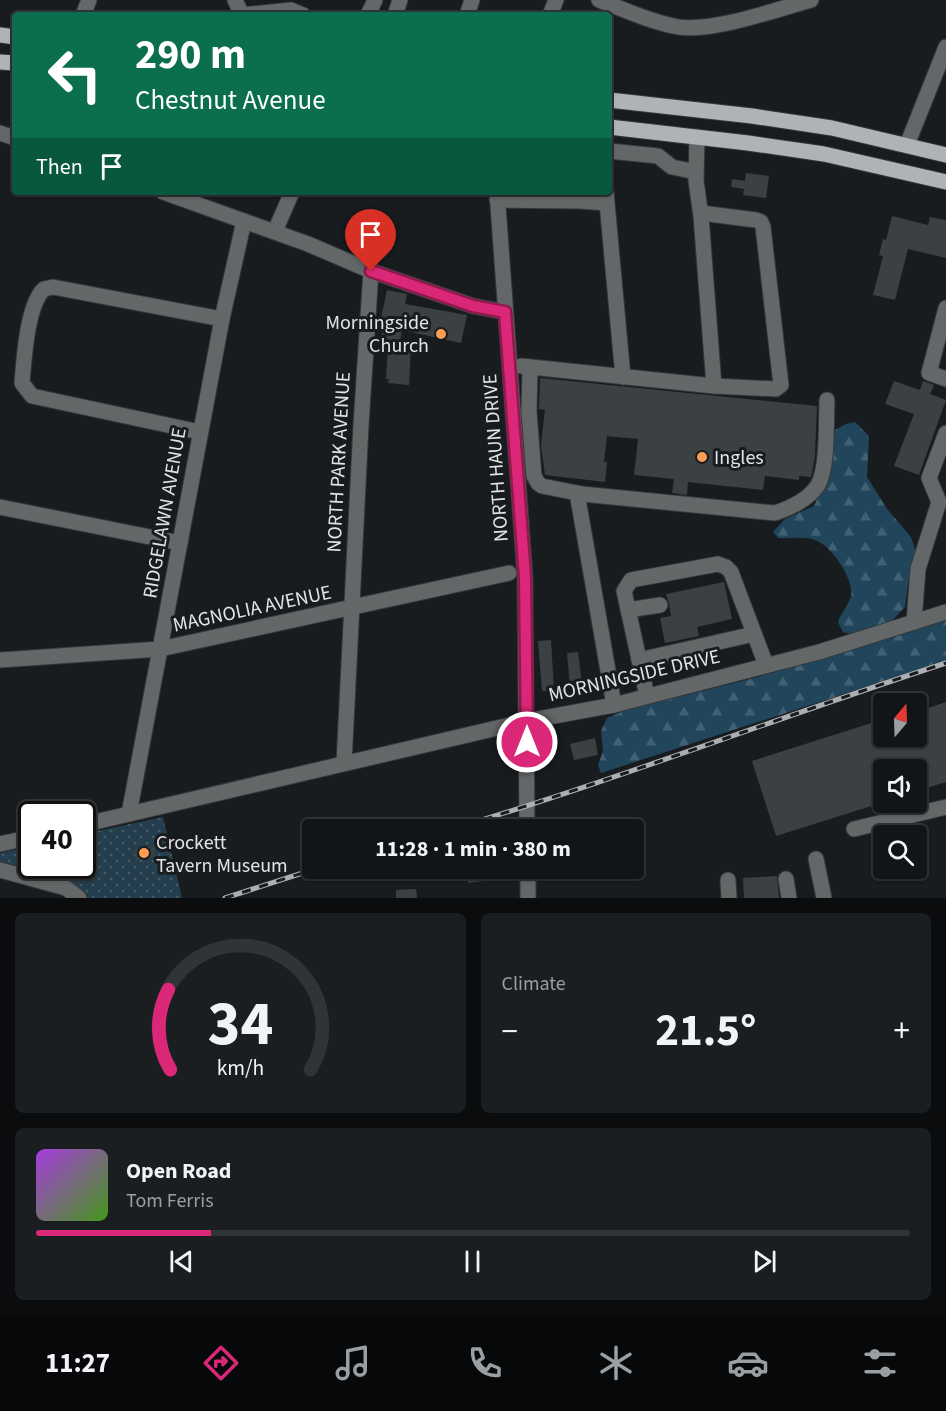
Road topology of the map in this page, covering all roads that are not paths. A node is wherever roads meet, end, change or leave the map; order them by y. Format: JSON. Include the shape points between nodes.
{"nodes":[{"id":1,"x":599,"y":0,"type":"edge"},
{"id":2,"x":811,"y":0,"type":"edge"},
{"id":3,"x":271,"y":12,"type":"edge"},
{"id":4,"x":296,"y":12,"type":"edge"},
{"id":5,"x":946,"y":47,"type":"edge"},
{"id":6,"x":612,"y":100,"type":"edge"},
{"id":7,"x":612,"y":127,"type":"edge"},
{"id":8,"x":697,"y":137,"type":"junction"},
{"id":9,"x":907,"y":145,"type":"junction"},
{"id":10,"x":612,"y":151,"type":"edge"},
{"id":11,"x":946,"y":155,"type":"edge"},
{"id":12,"x":897,"y":170,"type":"junction"},
{"id":13,"x":696,"y":172,"type":"junction"},
{"id":14,"x":946,"y":182,"type":"edge"},
{"id":15,"x":171,"y":195,"type":"edge"},
{"id":16,"x":291,"y":195,"type":"edge"},
{"id":17,"x":497,"y":196,"type":"edge"},
{"id":18,"x":606,"y":198,"type":"edge"},
{"id":19,"x":701,"y":213,"type":"junction"},
{"id":20,"x":244,"y":221,"type":"junction"},
{"id":21,"x":275,"y":231,"type":"junction"},
{"id":22,"x":371,"y":271,"type":"junction"},
{"id":23,"x":946,"y":308,"type":"edge"},
{"id":24,"x":505,"y":312,"type":"junction"},
{"id":25,"x":222,"y":319,"type":"junction"},
{"id":26,"x":509,"y":365,"type":"junction"},
{"id":27,"x":530,"y":367,"type":"junction"},
{"id":28,"x":623,"y":376,"type":"junction"},
{"id":29,"x":946,"y":379,"type":"edge"},
{"id":30,"x":714,"y":386,"type":"junction"},
{"id":31,"x":826,"y":400,"type":"dead end"},
{"id":32,"x":200,"y":432,"type":"junction"},
{"id":33,"x":946,"y":433,"type":"edge"},
{"id":34,"x":577,"y":493,"type":"junction"},
{"id":35,"x":0,"y":507,"type":"edge"},
{"id":36,"x":180,"y":543,"type":"junction"},
{"id":37,"x":509,"y":573,"type":"dead end"},
{"id":38,"x":660,"y":605,"type":"dead end"},
{"id":39,"x":351,"y":608,"type":"junction"},
{"id":40,"x":628,"y":610,"type":"junction"},
{"id":41,"x":946,"y":612,"type":"edge"},
{"id":42,"x":914,"y":622,"type":"junction"},
{"id":43,"x":754,"y":634,"type":"junction"},
{"id":44,"x":159,"y":649,"type":"junction"},
{"id":45,"x":0,"y":660,"type":"edge"},
{"id":46,"x":639,"y":660,"type":"junction"},
{"id":47,"x":766,"y":665,"type":"junction"},
{"id":48,"x":647,"y":696,"type":"junction"},
{"id":49,"x":614,"y":705,"type":"junction"},
{"id":50,"x":527,"y":721,"type":"junction"},
{"id":51,"x":344,"y":763,"type":"junction"},
{"id":52,"x":946,"y":807,"type":"edge"},
{"id":53,"x":129,"y":814,"type":"junction"},
{"id":54,"x":527,"y":819,"type":"edge"},
{"id":55,"x":96,"y":822,"type":"edge"},
{"id":56,"x":854,"y":829,"type":"dead end"},
{"id":57,"x":18,"y":840,"type":"edge"},
{"id":58,"x":0,"y":844,"type":"edge"},
{"id":59,"x":816,"y":859,"type":"dead end"},
{"id":60,"x":0,"y":870,"type":"edge"},
{"id":61,"x":528,"y":879,"type":"edge"},
{"id":62,"x":786,"y":879,"type":"dead end"},
{"id":63,"x":728,"y":880,"type":"dead end"},
{"id":64,"x":79,"y":898,"type":"edge"},
{"id":65,"x":528,"y":898,"type":"edge"},
{"id":66,"x":729,"y":898,"type":"edge"},
{"id":67,"x":789,"y":898,"type":"edge"},
{"id":68,"x":824,"y":898,"type":"edge"}],
"edges":[{"from":1,"to":2,"type":"street","via":[[681,27],[718,25]]},
{"from":3,"to":4,"type":"street"},
{"from":5,"to":9,"type":"street"},
{"from":6,"to":9,"type":"main road","via":[[832,128]]},
{"from":7,"to":8,"type":"main road"},
{"from":8,"to":12,"type":"main road","via":[[824,154]]},
{"from":8,"to":13,"type":"street"},
{"from":9,"to":11,"type":"main road"},
{"from":9,"to":12,"type":"main road"},
{"from":10,"to":13,"type":"street","via":[[658,156],[672,167]]},
{"from":12,"to":14,"type":"main road"},
{"from":13,"to":19,"type":"street"},
{"from":15,"to":20,"type":"street"},
{"from":16,"to":21,"type":"street"},
{"from":17,"to":18,"type":"street","via":[[580,201]]},
{"from":17,"to":24,"type":"street","name":"NORTH HAUN DRIVE"},
{"from":18,"to":28,"type":"street"},
{"from":19,"to":30,"type":"street"},
{"from":19,"to":30,"type":"street","via":[[761,222],[781,385],[776,389]]},
{"from":20,"to":21,"type":"street"},
{"from":20,"to":25,"type":"street","name":"RIDGELAWN AVENUE"},
{"from":21,"to":22,"type":"street"},
{"from":22,"to":24,"type":"street","via":[[473,306]]},
{"from":22,"to":39,"type":"street","name":"NORTH PARK AVENUE"},
{"from":23,"to":29,"type":"street","via":[[929,373]]},
{"from":24,"to":26,"type":"street","name":"NORTH HAUN DRIVE"},
{"from":25,"to":32,"type":"street","name":"RIDGELAWN AVENUE"},
{"from":25,"to":32,"type":"street","via":[[45,289],[35,302],[25,351],[22,383],[32,396]]},
{"from":26,"to":27,"type":"street"},
{"from":26,"to":50,"type":"street","name":"NORTH HAUN DRIVE","via":[[525,577]]},
{"from":27,"to":28,"type":"street"},
{"from":27,"to":34,"type":"street","via":[[534,476],[542,486]]},
{"from":28,"to":30,"type":"street"},
{"from":31,"to":34,"type":"street","via":[[819,482],[788,509],[775,513]]},
{"from":32,"to":36,"type":"street","name":"RIDGELAWN AVENUE"},
{"from":33,"to":42,"type":"street","via":[[929,478],[939,502],[918,569]]},
{"from":34,"to":49,"type":"street"},
{"from":35,"to":36,"type":"street"},
{"from":36,"to":44,"type":"street","name":"RIDGELAWN AVENUE"},
{"from":37,"to":39,"type":"street","name":"MAGNOLIA AVENUE"},
{"from":38,"to":40,"type":"street"},
{"from":39,"to":44,"type":"street","name":"MAGNOLIA AVENUE"},
{"from":39,"to":51,"type":"street","name":"NORTH PARK AVENUE"},
{"from":40,"to":43,"type":"street","via":[[624,591],[631,580],[718,564],[731,572]]},
{"from":40,"to":46,"type":"street"},
{"from":41,"to":42,"type":"street","name":"MORNINGSIDE DRIVE"},
{"from":42,"to":47,"type":"street","name":"MORNINGSIDE DRIVE"},
{"from":43,"to":46,"type":"street"},
{"from":43,"to":47,"type":"street"},
{"from":44,"to":45,"type":"street","name":"MAGNOLIA AVENUE"},
{"from":44,"to":53,"type":"street","name":"RIDGELAWN AVENUE"},
{"from":46,"to":48,"type":"street"},
{"from":47,"to":48,"type":"street","name":"MORNINGSIDE DRIVE"},
{"from":48,"to":49,"type":"street","name":"MORNINGSIDE DRIVE"},
{"from":49,"to":50,"type":"street","name":"MORNINGSIDE DRIVE"},
{"from":50,"to":51,"type":"street","name":"MORNINGSIDE DRIVE"},
{"from":50,"to":54,"type":"street","name":"NORTH HAUN DRIVE"},
{"from":51,"to":53,"type":"street","name":"MORNINGSIDE DRIVE"},
{"from":52,"to":56,"type":"street"},
{"from":53,"to":55,"type":"street","name":"MORNINGSIDE DRIVE"},
{"from":57,"to":58,"type":"street"},
{"from":59,"to":68,"type":"street"},
{"from":60,"to":64,"type":"street","via":[[66,888]]},
{"from":61,"to":65,"type":"street"},
{"from":62,"to":67,"type":"street"},
{"from":63,"to":66,"type":"street"}]}
